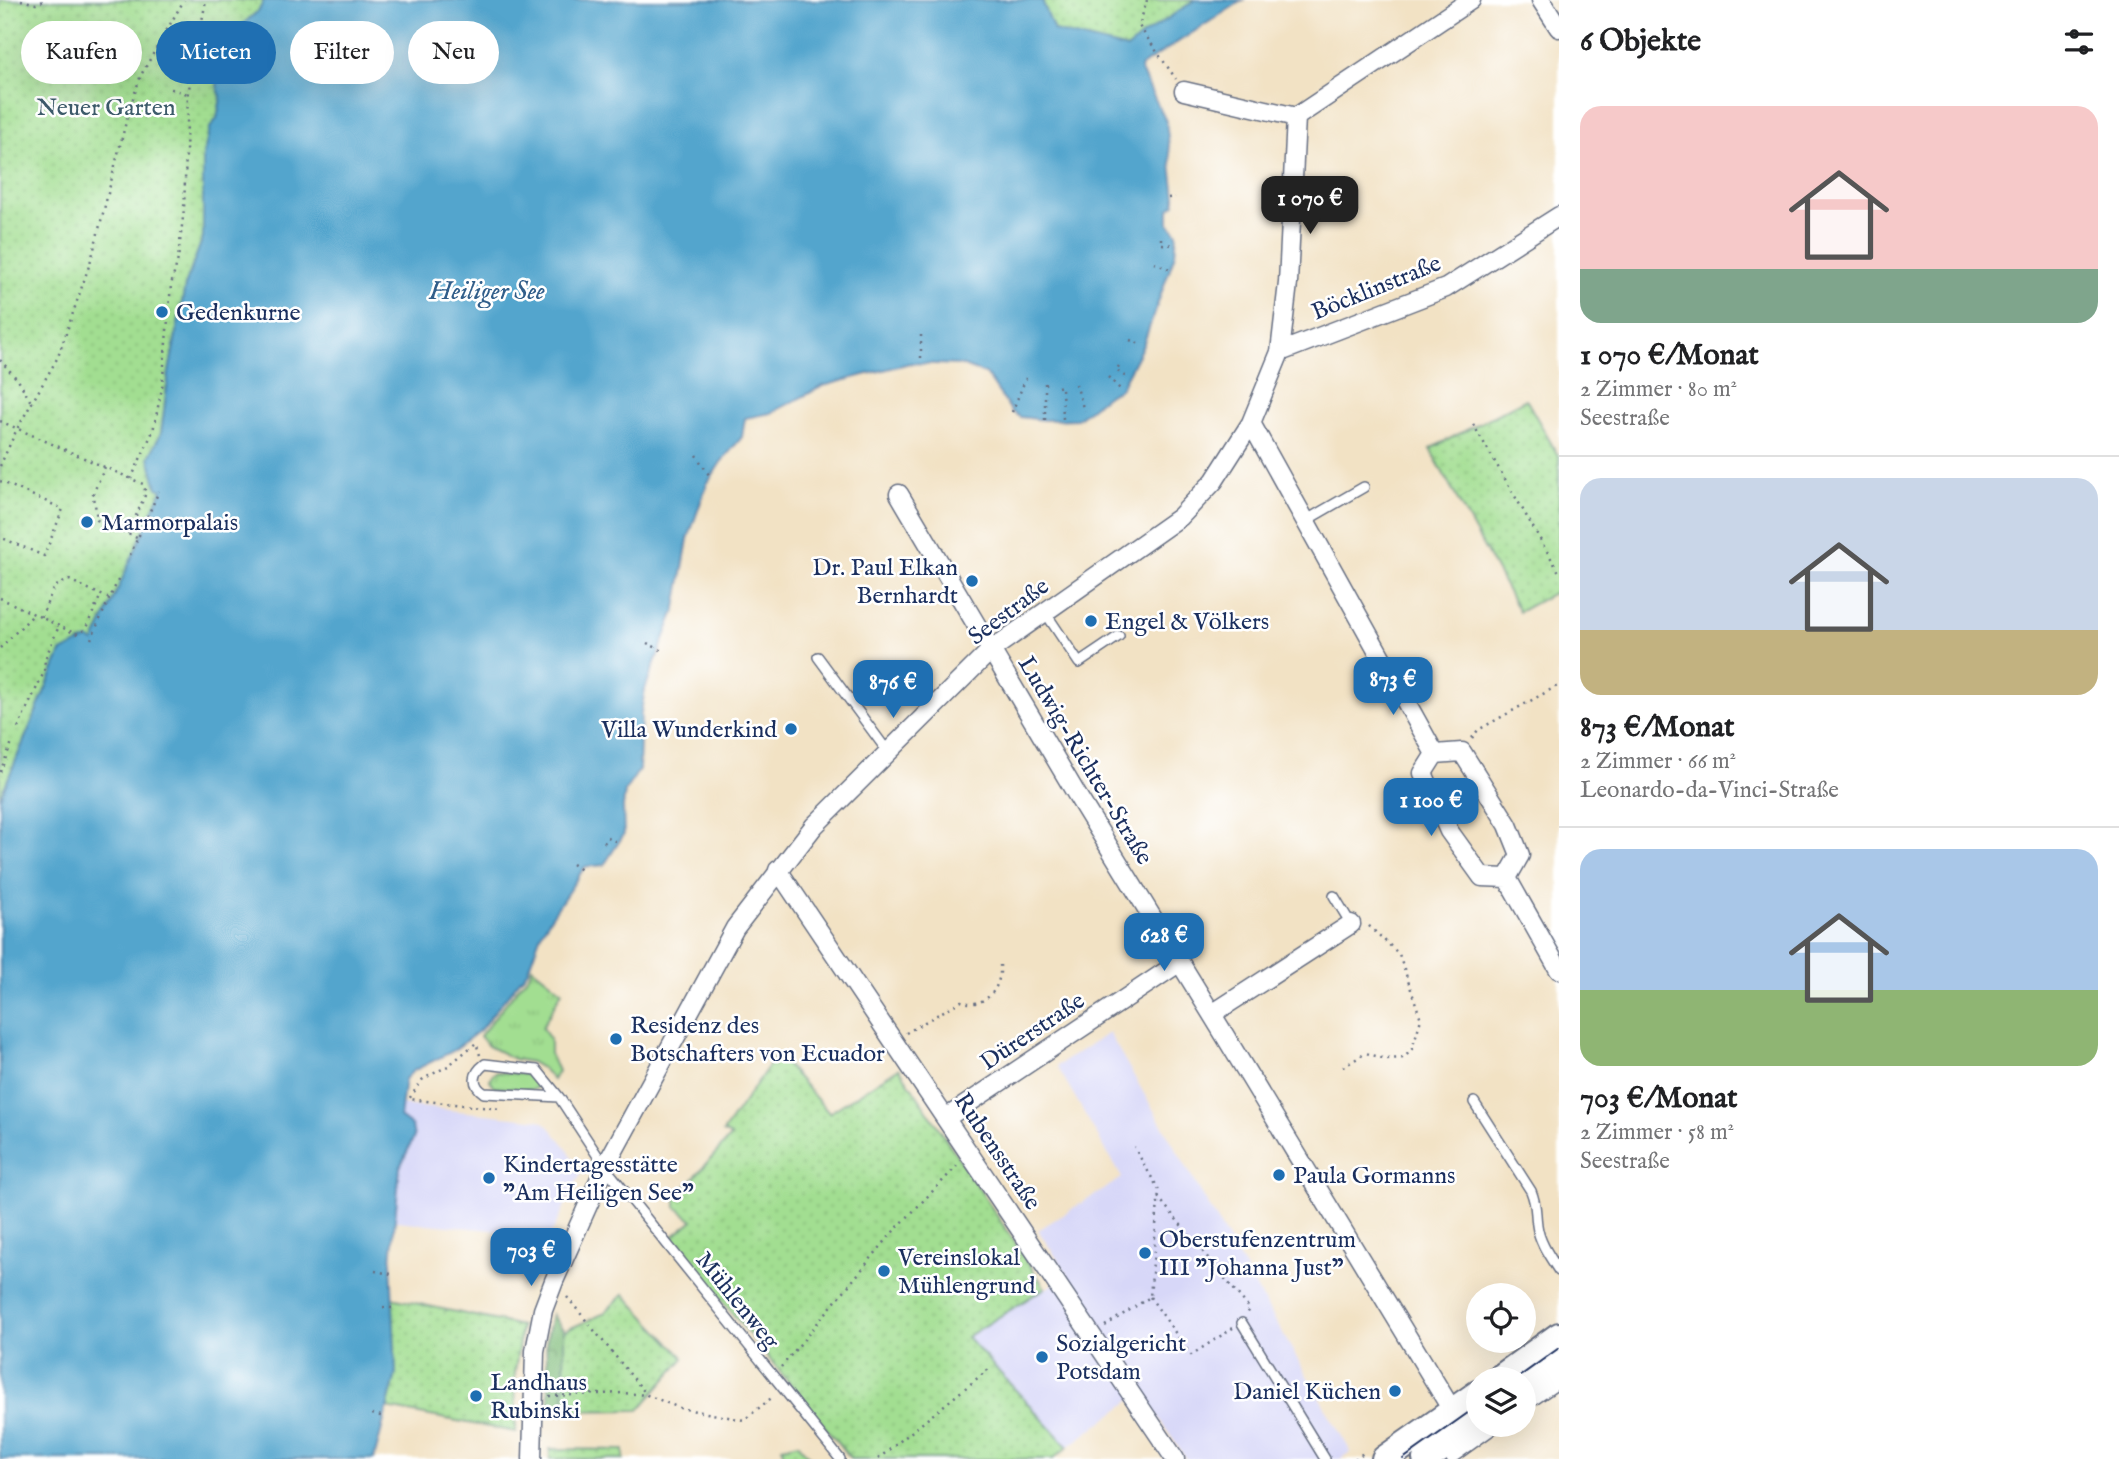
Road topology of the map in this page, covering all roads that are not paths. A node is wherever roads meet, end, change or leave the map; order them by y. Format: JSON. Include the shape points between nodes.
{"nodes":[{"id":1,"x":1471,"y":0,"type":"edge"},
{"id":2,"x":1541,"y":0,"type":"edge"},
{"id":3,"x":1559,"y":28,"type":"edge"},
{"id":4,"x":1184,"y":91,"type":"road end"},
{"id":5,"x":1296,"y":117,"type":"junction"},
{"id":6,"x":1559,"y":216,"type":"edge"},
{"id":7,"x":1280,"y":352,"type":"junction"},
{"id":8,"x":1251,"y":424,"type":"junction"},
{"id":9,"x":1364,"y":487,"type":"dead end"},
{"id":10,"x":899,"y":494,"type":"dead end"},
{"id":11,"x":1305,"y":521,"type":"junction"},
{"id":12,"x":1045,"y":612,"type":"junction"},
{"id":13,"x":1119,"y":636,"type":"dead end"},
{"id":14,"x":991,"y":650,"type":"junction"},
{"id":15,"x":818,"y":657,"type":"dead end"},
{"id":16,"x":888,"y":752,"type":"junction"},
{"id":17,"x":1435,"y":754,"type":"junction"},
{"id":18,"x":778,"y":870,"type":"junction"},
{"id":19,"x":1507,"y":878,"type":"junction"},
{"id":20,"x":1334,"y":896,"type":"dead end"},
{"id":21,"x":1351,"y":924,"type":"joint"},
{"id":22,"x":1180,"y":962,"type":"junction"},
{"id":23,"x":1559,"y":970,"type":"edge"},
{"id":24,"x":1212,"y":1014,"type":"junction"},
{"id":25,"x":559,"y":1097,"type":"junction"},
{"id":26,"x":1474,"y":1102,"type":"dead end"},
{"id":27,"x":946,"y":1118,"type":"junction"},
{"id":28,"x":605,"y":1167,"type":"junction"},
{"id":29,"x":1559,"y":1271,"type":"edge"},
{"id":30,"x":1242,"y":1323,"type":"road end"},
{"id":31,"x":1559,"y":1336,"type":"edge"},
{"id":32,"x":1559,"y":1363,"type":"edge"},
{"id":33,"x":1516,"y":1367,"type":"edge"},
{"id":34,"x":1536,"y":1379,"type":"edge"},
{"id":35,"x":1559,"y":1383,"type":"edge"},
{"id":36,"x":1536,"y":1399,"type":"edge"},
{"id":37,"x":1465,"y":1421,"type":"edge"},
{"id":38,"x":1482,"y":1437,"type":"edge"},
{"id":39,"x":532,"y":1459,"type":"edge"},
{"id":40,"x":840,"y":1459,"type":"edge"},
{"id":41,"x":1175,"y":1459,"type":"edge"},
{"id":42,"x":1325,"y":1459,"type":"edge"},
{"id":43,"x":1385,"y":1459,"type":"edge"},
{"id":44,"x":1426,"y":1459,"type":"edge"},
{"id":45,"x":1451,"y":1459,"type":"edge"}],
"edges":[{"from":1,"to":5,"type":"street"},
{"from":2,"to":3,"type":"street"},
{"from":4,"to":5,"type":"street"},
{"from":5,"to":7,"type":"street","name":"Seestraße"},
{"from":6,"to":7,"type":"street","name":"Böcklinstraße","via":[[1446,288]]},
{"from":7,"to":8,"type":"street","name":"Seestraße"},
{"from":8,"to":11,"type":"street"},
{"from":8,"to":12,"type":"street","name":"Seestraße","via":[[1214,481],[1180,517]]},
{"from":9,"to":11,"type":"lane"},
{"from":10,"to":14,"type":"street","name":"Ludwig-Richter-Straße"},
{"from":11,"to":17,"type":"street"},
{"from":12,"to":13,"type":"lane","via":[[1079,663]]},
{"from":12,"to":14,"type":"street","name":"Seestraße"},
{"from":14,"to":16,"type":"street","name":"Seestraße"},
{"from":14,"to":22,"type":"street","name":"Ludwig-Richter-Straße"},
{"from":15,"to":16,"type":"lane"},
{"from":16,"to":18,"type":"street","name":"Seestraße","via":[[814,826]]},
{"from":17,"to":19,"type":"street","via":[[1423,773],[1450,831],[1482,877]]},
{"from":17,"to":19,"type":"street","via":[[1462,752],[1508,825],[1520,855]]},
{"from":18,"to":27,"type":"street","name":"Rubensstraße"},
{"from":18,"to":28,"type":"street","name":"Seestraße","via":[[735,928]]},
{"from":19,"to":23,"type":"street"},
{"from":20,"to":21,"type":"lane"},
{"from":21,"to":24,"type":"street"},
{"from":22,"to":24,"type":"street","name":"Ludwig-Richter-Straße"},
{"from":22,"to":27,"type":"street","name":"Dürerstraße"},
{"from":24,"to":37,"type":"street","name":"Ludwig-Richter-Straße"},
{"from":25,"to":25,"type":"lane","name":"Mühlenweg","via":[[484,1093],[475,1076],[485,1064],[537,1070]]},
{"from":25,"to":28,"type":"lane","name":"Mühlenweg"},
{"from":26,"to":29,"type":"lane","via":[[1531,1191],[1542,1244]]},
{"from":27,"to":41,"type":"street","name":"Rubensstraße"},
{"from":28,"to":39,"type":"street","name":"Seestraße","via":[[543,1310],[535,1351]]},
{"from":28,"to":40,"type":"lane","name":"Mühlenweg"},
{"from":30,"to":42,"type":"lane"},
{"from":31,"to":33,"type":"main road"},
{"from":32,"to":34,"type":"main road"},
{"from":35,"to":36,"type":"lane"},
{"from":37,"to":43,"type":"main road"},
{"from":37,"to":44,"type":"main road"},
{"from":38,"to":45,"type":"lane"}]}
